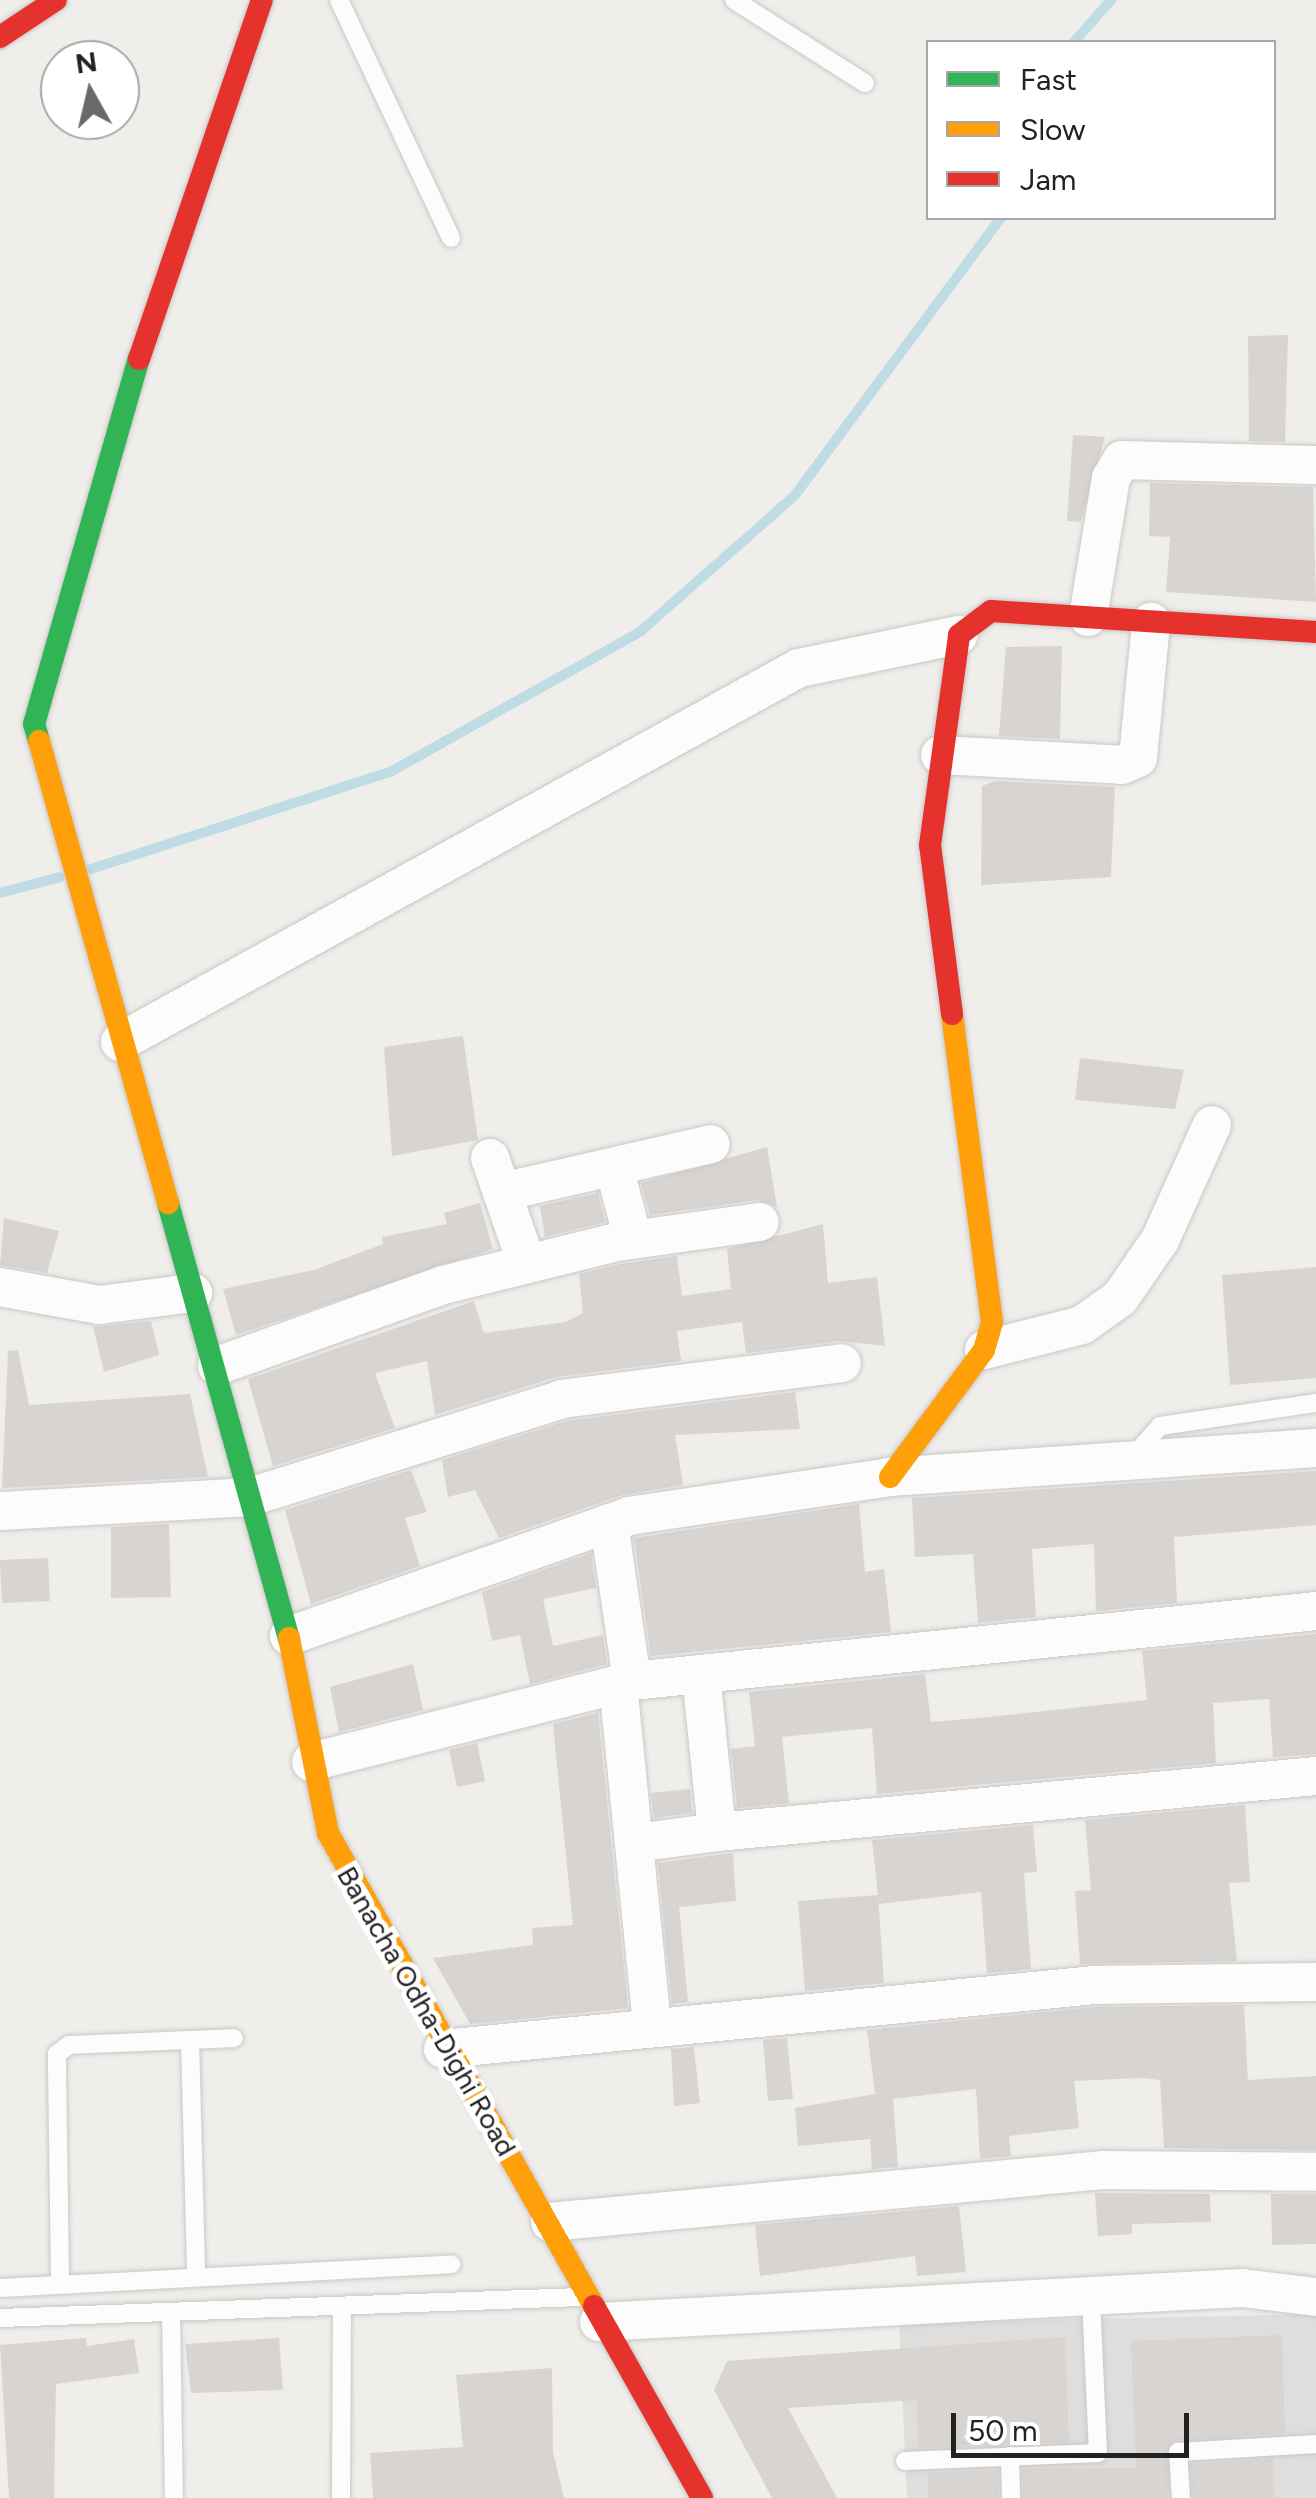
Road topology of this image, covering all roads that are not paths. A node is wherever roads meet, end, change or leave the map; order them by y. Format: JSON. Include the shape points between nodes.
{"nodes":[{"id":1,"x":56,"y":0,"type":"edge"},
{"id":2,"x":262,"y":0,"type":"edge"},
{"id":3,"x":339,"y":0,"type":"edge"},
{"id":4,"x":734,"y":0,"type":"edge"},
{"id":5,"x":0,"y":37,"type":"edge"},
{"id":6,"x":864,"y":83,"type":"dead end"},
{"id":7,"x":451,"y":238,"type":"dead end"},
{"id":8,"x":1316,"y":466,"type":"edge"},
{"id":9,"x":1088,"y":617,"type":"junction"},
{"id":10,"x":1151,"y":622,"type":"junction"},
{"id":11,"x":1316,"y":632,"type":"edge"},
{"id":12,"x":959,"y":634,"type":"junction"},
{"id":13,"x":940,"y":756,"type":"junction"},
{"id":14,"x":120,"y":1042,"type":"junction"},
{"id":15,"x":1212,"y":1125,"type":"dead end"},
{"id":16,"x":710,"y":1144,"type":"dead end"},
{"id":17,"x":615,"y":1172,"type":"junction"},
{"id":18,"x":760,"y":1222,"type":"dead end"},
{"id":19,"x":633,"y":1239,"type":"junction"},
{"id":20,"x":527,"y":1264,"type":"junction"},
{"id":21,"x":0,"y":1287,"type":"edge"},
{"id":22,"x":193,"y":1293,"type":"junction"},
{"id":23,"x":984,"y":1350,"type":"junction"},
{"id":24,"x":842,"y":1363,"type":"dead end"},
{"id":25,"x":217,"y":1366,"type":"junction"},
{"id":26,"x":1316,"y":1403,"type":"edge"},
{"id":27,"x":1316,"y":1448,"type":"edge"},
{"id":28,"x":1131,"y":1460,"type":"junction"},
{"id":29,"x":890,"y":1478,"type":"junction"},
{"id":30,"x":250,"y":1497,"type":"junction"},
{"id":31,"x":0,"y":1511,"type":"edge"},
{"id":32,"x":609,"y":1523,"type":"junction"},
{"id":33,"x":1316,"y":1611,"type":"edge"},
{"id":34,"x":289,"y":1636,"type":"junction"},
{"id":35,"x":701,"y":1674,"type":"junction"},
{"id":36,"x":625,"y":1683,"type":"junction"},
{"id":37,"x":311,"y":1762,"type":"junction"},
{"id":38,"x":1316,"y":1776,"type":"edge"},
{"id":39,"x":718,"y":1832,"type":"junction"},
{"id":40,"x":636,"y":1844,"type":"junction"},
{"id":41,"x":1316,"y":1982,"type":"edge"},
{"id":42,"x":652,"y":2026,"type":"junction"},
{"id":43,"x":234,"y":2038,"type":"dead end"},
{"id":44,"x":190,"y":2040,"type":"junction"},
{"id":45,"x":442,"y":2049,"type":"junction"},
{"id":46,"x":1316,"y":2172,"type":"edge"},
{"id":47,"x":550,"y":2222,"type":"junction"},
{"id":48,"x":451,"y":2264,"type":"dead end"},
{"id":49,"x":196,"y":2274,"type":"junction"},
{"id":50,"x":60,"y":2279,"type":"junction"},
{"id":51,"x":0,"y":2288,"type":"edge"},
{"id":52,"x":1091,"y":2296,"type":"junction"},
{"id":53,"x":1316,"y":2297,"type":"edge"},
{"id":54,"x":342,"y":2306,"type":"junction"},
{"id":55,"x":591,"y":2309,"type":"junction"},
{"id":56,"x":171,"y":2312,"type":"junction"},
{"id":57,"x":0,"y":2318,"type":"edge"},
{"id":58,"x":1316,"y":2444,"type":"edge"},
{"id":59,"x":1010,"y":2456,"type":"junction"},
{"id":60,"x":905,"y":2461,"type":"dead end"},
{"id":61,"x":174,"y":2498,"type":"edge"},
{"id":62,"x":341,"y":2498,"type":"edge"},
{"id":63,"x":702,"y":2498,"type":"edge"},
{"id":64,"x":1012,"y":2498,"type":"edge"},
{"id":65,"x":1181,"y":2498,"type":"edge"}],
"edges":[{"from":1,"to":5,"type":"street"},
{"from":2,"to":14,"type":"street","name":"Banacha Odha-Dighi Road","via":[[152,315],[40,682],[34,724]]},
{"from":3,"to":7,"type":"lane"},
{"from":4,"to":6,"type":"lane"},
{"from":8,"to":9,"type":"street","via":[[1142,454],[1122,460],[1110,478]]},
{"from":9,"to":10,"type":"street"},
{"from":9,"to":12,"type":"street","via":[[990,611]]},
{"from":10,"to":11,"type":"street"},
{"from":10,"to":13,"type":"street","via":[[1138,758],[1122,765]]},
{"from":12,"to":13,"type":"street"},
{"from":12,"to":14,"type":"street","via":[[799,668]]},
{"from":13,"to":23,"type":"street","via":[[930,845],[982,1200],[992,1322]]},
{"from":14,"to":22,"type":"street","name":"Banacha Odha-Dighi Road"},
{"from":15,"to":23,"type":"street","via":[[1160,1240],[1120,1298],[1082,1325]]},
{"from":16,"to":17,"type":"street"},
{"from":17,"to":19,"type":"street"},
{"from":17,"to":20,"type":"street","via":[[496,1175]]},
{"from":18,"to":19,"type":"street"},
{"from":19,"to":20,"type":"street"},
{"from":20,"to":25,"type":"street"},
{"from":21,"to":22,"type":"street","via":[[99,1305]]},
{"from":22,"to":25,"type":"street","name":"Banacha Odha-Dighi Road"},
{"from":23,"to":29,"type":"street"},
{"from":24,"to":30,"type":"street","via":[[562,1400]]},
{"from":25,"to":30,"type":"street","name":"Banacha Odha-Dighi Road"},
{"from":26,"to":28,"type":"lane","via":[[1160,1426]]},
{"from":27,"to":28,"type":"street"},
{"from":28,"to":29,"type":"street"},
{"from":29,"to":32,"type":"street"},
{"from":30,"to":31,"type":"street"},
{"from":30,"to":34,"type":"street","name":"Banacha Odha-Dighi Road"},
{"from":32,"to":34,"type":"street"},
{"from":32,"to":36,"type":"street"},
{"from":33,"to":35,"type":"street"},
{"from":34,"to":37,"type":"street","name":"Banacha Odha-Dighi Road"},
{"from":35,"to":36,"type":"street"},
{"from":35,"to":39,"type":"street"},
{"from":36,"to":37,"type":"street"},
{"from":36,"to":40,"type":"street"},
{"from":37,"to":45,"type":"street","name":"Banacha Odha-Dighi Road","via":[[349,1883]]},
{"from":38,"to":39,"type":"street"},
{"from":39,"to":40,"type":"street"},
{"from":40,"to":42,"type":"street"},
{"from":41,"to":42,"type":"street","via":[[1094,1985]]},
{"from":42,"to":45,"type":"street"},
{"from":43,"to":44,"type":"lane"},
{"from":44,"to":49,"type":"lane"},
{"from":44,"to":50,"type":"lane","via":[[69,2044],[57,2054]]},
{"from":45,"to":47,"type":"street","name":"Banacha Odha-Dighi Road"},
{"from":46,"to":47,"type":"street","via":[[1103,2170]]},
{"from":47,"to":55,"type":"street","name":"Banacha Odha-Dighi Road"},
{"from":48,"to":49,"type":"lane"},
{"from":49,"to":50,"type":"lane"},
{"from":50,"to":51,"type":"lane"},
{"from":52,"to":53,"type":"street","via":[[1242,2288]]},
{"from":52,"to":55,"type":"street"},
{"from":52,"to":59,"type":"lane","via":[[1098,2453]]},
{"from":54,"to":55,"type":"lane"},
{"from":54,"to":56,"type":"lane"},
{"from":54,"to":62,"type":"lane"},
{"from":55,"to":63,"type":"street","name":"Banacha Odha-Dighi Road"},
{"from":56,"to":57,"type":"lane"},
{"from":56,"to":61,"type":"lane"},
{"from":58,"to":65,"type":"lane","via":[[1178,2452]]},
{"from":59,"to":60,"type":"lane"},
{"from":59,"to":64,"type":"lane"}]}
